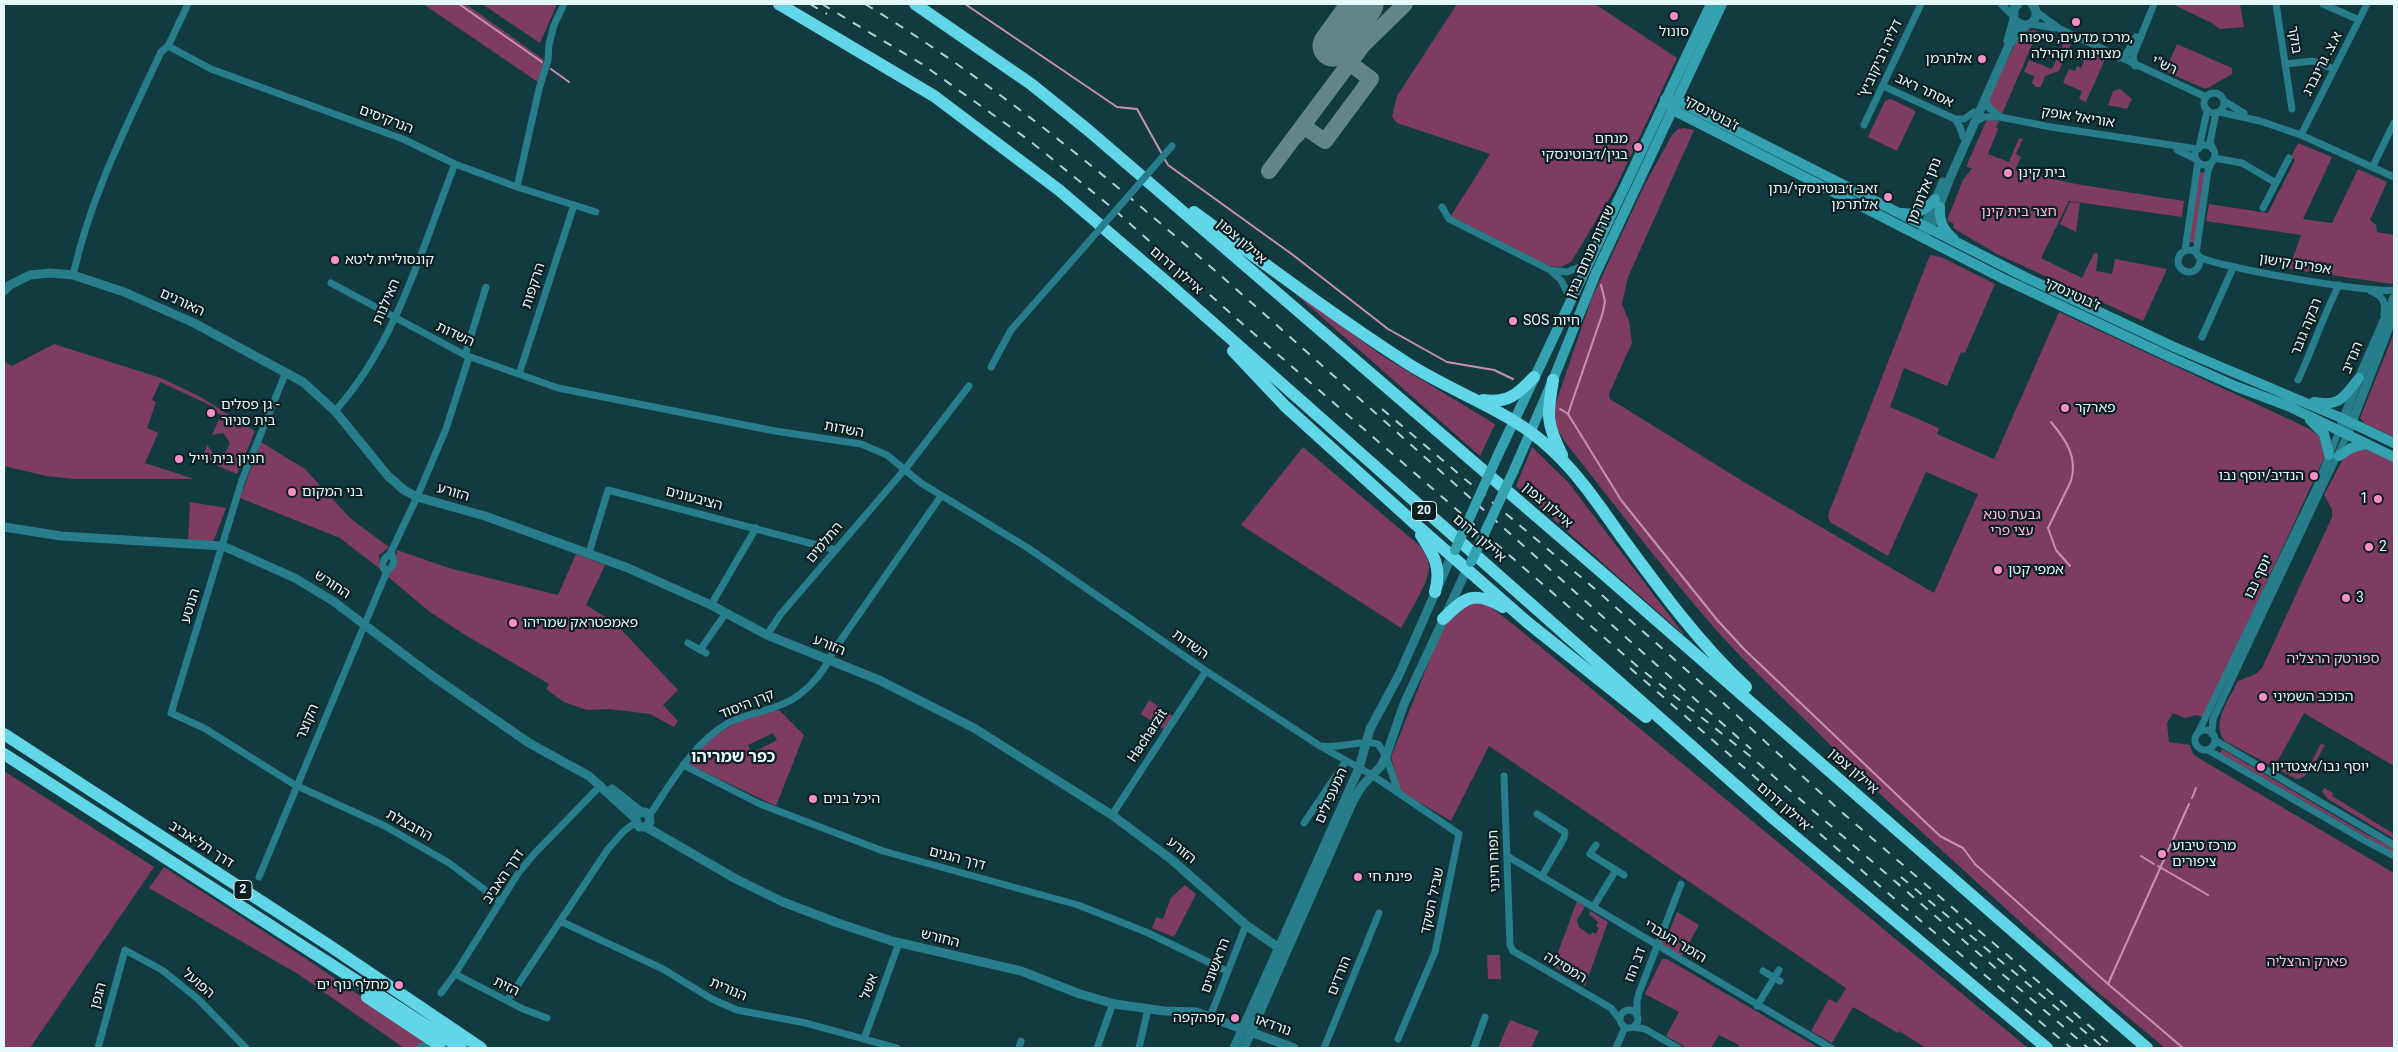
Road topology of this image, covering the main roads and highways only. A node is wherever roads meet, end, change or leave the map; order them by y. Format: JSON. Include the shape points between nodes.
{"nodes":[{"id":1,"x":779,"y":4,"type":"edge"},
{"id":2,"x":915,"y":4,"type":"edge"},
{"id":3,"x":1711,"y":4,"type":"edge"},
{"id":4,"x":1722,"y":4,"type":"edge"},
{"id":5,"x":1687,"y":80,"type":"junction"},
{"id":6,"x":1665,"y":99,"type":"junction"},
{"id":7,"x":1675,"y":106,"type":"junction"},
{"id":8,"x":1700,"y":118,"type":"junction"},
{"id":9,"x":1662,"y":132,"type":"junction"},
{"id":10,"x":1123,"y":160,"type":"junction"},
{"id":11,"x":1893,"y":212,"type":"junction"},
{"id":12,"x":1962,"y":246,"type":"junction"},
{"id":13,"x":1169,"y":284,"type":"junction"},
{"id":14,"x":1534,"y":377,"type":"junction"},
{"id":15,"x":2359,"y":378,"type":"road end"},
{"id":16,"x":1554,"y":380,"type":"junction"},
{"id":17,"x":1475,"y":398,"type":"junction"},
{"id":18,"x":2290,"y":402,"type":"junction"},
{"id":19,"x":1515,"y":421,"type":"junction"},
{"id":20,"x":1531,"y":433,"type":"junction"},
{"id":21,"x":2394,"y":443,"type":"edge"},
{"id":22,"x":2366,"y":444,"type":"junction"},
{"id":23,"x":2394,"y":457,"type":"edge"},
{"id":24,"x":1568,"y":466,"type":"junction"},
{"id":25,"x":1413,"y":522,"type":"junction"},
{"id":26,"x":1453,"y":552,"type":"junction"},
{"id":27,"x":1469,"y":565,"type":"junction"},
{"id":28,"x":1435,"y":592,"type":"road end"},
{"id":29,"x":1443,"y":619,"type":"road end"},
{"id":30,"x":1527,"y":622,"type":"junction"},
{"id":31,"x":4,"y":734,"type":"edge"},
{"id":32,"x":4,"y":754,"type":"edge"},
{"id":33,"x":1774,"y":820,"type":"junction"},
{"id":34,"x":1887,"y":821,"type":"junction"},
{"id":35,"x":136,"y":840,"type":"junction"},
{"id":36,"x":442,"y":1047,"type":"edge"},
{"id":37,"x":461,"y":1048,"type":"edge"},
{"id":38,"x":481,"y":1048,"type":"edge"},
{"id":39,"x":2047,"y":1048,"type":"edge"},
{"id":40,"x":2147,"y":1048,"type":"edge"}],
"edges":[{"from":1,"to":13,"type":"highway","name":"איילון דרום","number":"20","via":[[934,96],[1059,190]]},
{"from":2,"to":10,"type":"highway","name":"איילון צפון","via":[[1031,84]]},
{"from":3,"to":6,"type":"main road","name":"שדרות מנחם בגין"},
{"from":4,"to":5,"type":"main road","name":"שדרות מנחם בגין"},
{"from":5,"to":7,"type":"main road","name":"שדרות מנחם בגין"},
{"from":5,"to":8,"type":"main road","via":[[1689,99]]},
{"from":6,"to":7,"type":"main road","name":"ז'בוטינסקי"},
{"from":6,"to":14,"type":"main road","name":"שדרות מנחם בגין"},
{"from":7,"to":8,"type":"main road","name":"ז'בוטינסקי"},
{"from":7,"to":9,"type":"main road","name":"שדרות מנחם בגין"},
{"from":8,"to":9,"type":"main road","via":[[1676,120]]},
{"from":8,"to":11,"type":"main road","name":"ז'בוטינסקי"},
{"from":8,"to":18,"type":"main road","name":"ז'בוטינסקי","via":[[1921,237],[2170,357],[2235,386]]},
{"from":9,"to":16,"type":"main road","name":"שדרות מנחם בגין","via":[[1596,273]]},
{"from":10,"to":17,"type":"highway","via":[[1306,294],[1409,364]]},
{"from":10,"to":34,"type":"highway","name":"איילון צפון"},
{"from":11,"to":12,"type":"main road","name":"ז'בוטינסקי"},
{"from":11,"to":12,"type":"main road","via":[[1918,213],[1938,203],[1944,228]]},
{"from":12,"to":18,"type":"main road","name":"ז'בוטינסקי"},
{"from":13,"to":25,"type":"highway","via":[[1285,406]]},
{"from":13,"to":33,"type":"highway","name":"איילון דרום","number":"20"},
{"from":14,"to":17,"type":"highway","via":[[1506,400]]},
{"from":14,"to":19,"type":"main road","name":"שדרות מנחם בגין"},
{"from":15,"to":18,"type":"main road","via":[[2343,399],[2331,404]]},
{"from":16,"to":20,"type":"main road","name":"שדרות מנחם בגין"},
{"from":16,"to":24,"type":"highway","via":[[1548,423]]},
{"from":17,"to":19,"type":"highway"},
{"from":18,"to":21,"type":"main road","name":"ז'בוטינסקי"},
{"from":18,"to":22,"type":"main road","name":"ז'בוטינסקי"},
{"from":18,"to":22,"type":"main road","via":[[2318,426],[2334,456]]},
{"from":19,"to":20,"type":"highway"},
{"from":19,"to":26,"type":"main road","name":"שדרות מנחם בגין","bridge":true},
{"from":20,"to":24,"type":"highway"},
{"from":20,"to":27,"type":"main road","name":"שדרות מנחם בגין","bridge":true},
{"from":22,"to":23,"type":"main road","name":"ז'בוטינסקי"},
{"from":24,"to":34,"type":"highway","via":[[1711,652]]},
{"from":25,"to":26,"type":"highway"},
{"from":25,"to":28,"type":"highway","via":[[1437,561],[1439,574]]},
{"from":26,"to":27,"type":"highway"},
{"from":27,"to":30,"type":"highway"},
{"from":29,"to":30,"type":"highway","via":[[1462,601],[1479,596]]},
{"from":30,"to":33,"type":"highway"},
{"from":31,"to":38,"type":"highway","name":"דרך תל-אביב","number":"2"},
{"from":32,"to":35,"type":"highway","number":"2"},
{"from":33,"to":39,"type":"highway","name":"איילון דרום","number":"20"},
{"from":34,"to":40,"type":"highway","name":"איילון צפון"},
{"from":35,"to":36,"type":"highway","via":[[183,875]]},
{"from":35,"to":37,"type":"highway","number":"2"}]}
